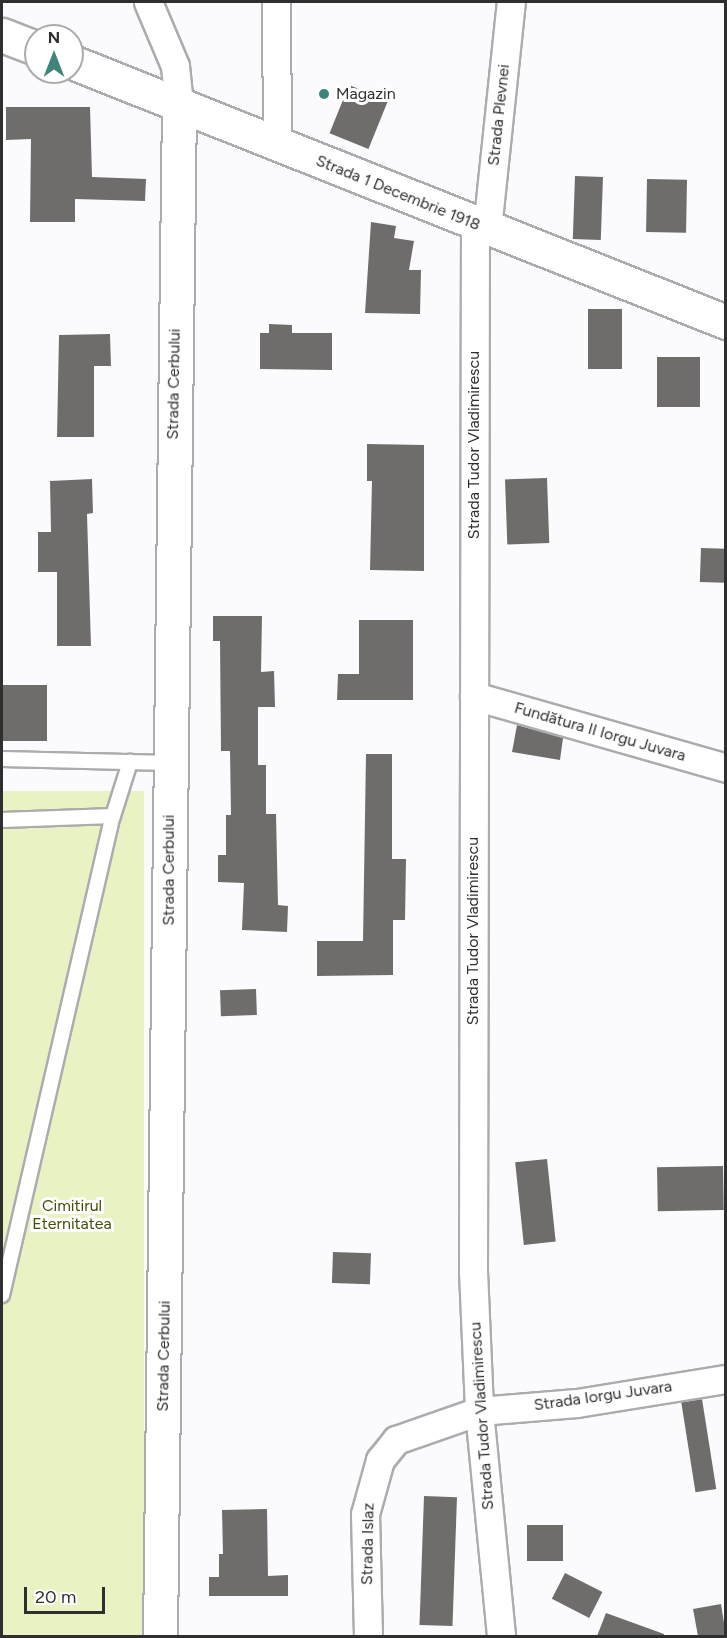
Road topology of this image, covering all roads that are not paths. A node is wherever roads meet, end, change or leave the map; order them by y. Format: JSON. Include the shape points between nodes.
{"nodes":[{"id":1,"x":148,"y":2,"type":"edge"},
{"id":2,"x":276,"y":2,"type":"edge"},
{"id":3,"x":511,"y":2,"type":"edge"},
{"id":4,"x":2,"y":35,"type":"edge"},
{"id":5,"x":24,"y":43,"type":"edge"},
{"id":6,"x":84,"y":67,"type":"edge"},
{"id":7,"x":179,"y":104,"type":"junction"},
{"id":8,"x":277,"y":143,"type":"junction"},
{"id":9,"x":481,"y":227,"type":"junction"},
{"id":10,"x":726,"y":322,"type":"edge"},
{"id":11,"x":474,"y":696,"type":"junction"},
{"id":12,"x":2,"y":759,"type":"edge"},
{"id":13,"x":130,"y":762,"type":"junction"},
{"id":14,"x":169,"y":763,"type":"junction"},
{"id":15,"x":726,"y":768,"type":"edge"},
{"id":16,"x":113,"y":816,"type":"junction"},
{"id":17,"x":2,"y":820,"type":"edge"},
{"id":18,"x":2,"y":1287,"type":"edge"},
{"id":19,"x":726,"y":1379,"type":"edge"},
{"id":20,"x":479,"y":1411,"type":"junction"},
{"id":21,"x":160,"y":1636,"type":"edge"},
{"id":22,"x":368,"y":1636,"type":"edge"},
{"id":23,"x":501,"y":1636,"type":"edge"}],
"edges":[{"from":1,"to":7,"type":"street","via":[[175,66]]},
{"from":2,"to":8,"type":"street"},
{"from":3,"to":9,"type":"street","name":"Strada Plevnei"},
{"from":4,"to":5,"type":"street"},
{"from":6,"to":7,"type":"street","name":"Strada 1 Decembrie 1918"},
{"from":7,"to":8,"type":"street","name":"Strada 1 Decembrie 1918"},
{"from":7,"to":14,"type":"street","name":"Strada Cerbului"},
{"from":8,"to":9,"type":"street","name":"Strada 1 Decembrie 1918"},
{"from":9,"to":10,"type":"street","name":"Strada 1 Decembrie 1918"},
{"from":9,"to":11,"type":"street","name":"Strada Tudor Vladimirescu"},
{"from":11,"to":15,"type":"street","name":"Fundătura II Iorgu Juvara"},
{"from":11,"to":20,"type":"street","name":"Strada Tudor Vladimirescu","via":[[473,1271]]},
{"from":12,"to":13,"type":"lane"},
{"from":13,"to":14,"type":"lane"},
{"from":13,"to":16,"type":"lane"},
{"from":14,"to":21,"type":"street","name":"Strada Cerbului"},
{"from":16,"to":17,"type":"lane"},
{"from":16,"to":18,"type":"lane"},
{"from":19,"to":20,"type":"street","name":"Strada Iorgu Juvara","via":[[577,1403]]},
{"from":20,"to":22,"type":"street","name":"Strada Islaz","via":[[396,1440],[380,1460],[365,1514]]},
{"from":20,"to":23,"type":"street","name":"Strada Tudor Vladimirescu"}]}
